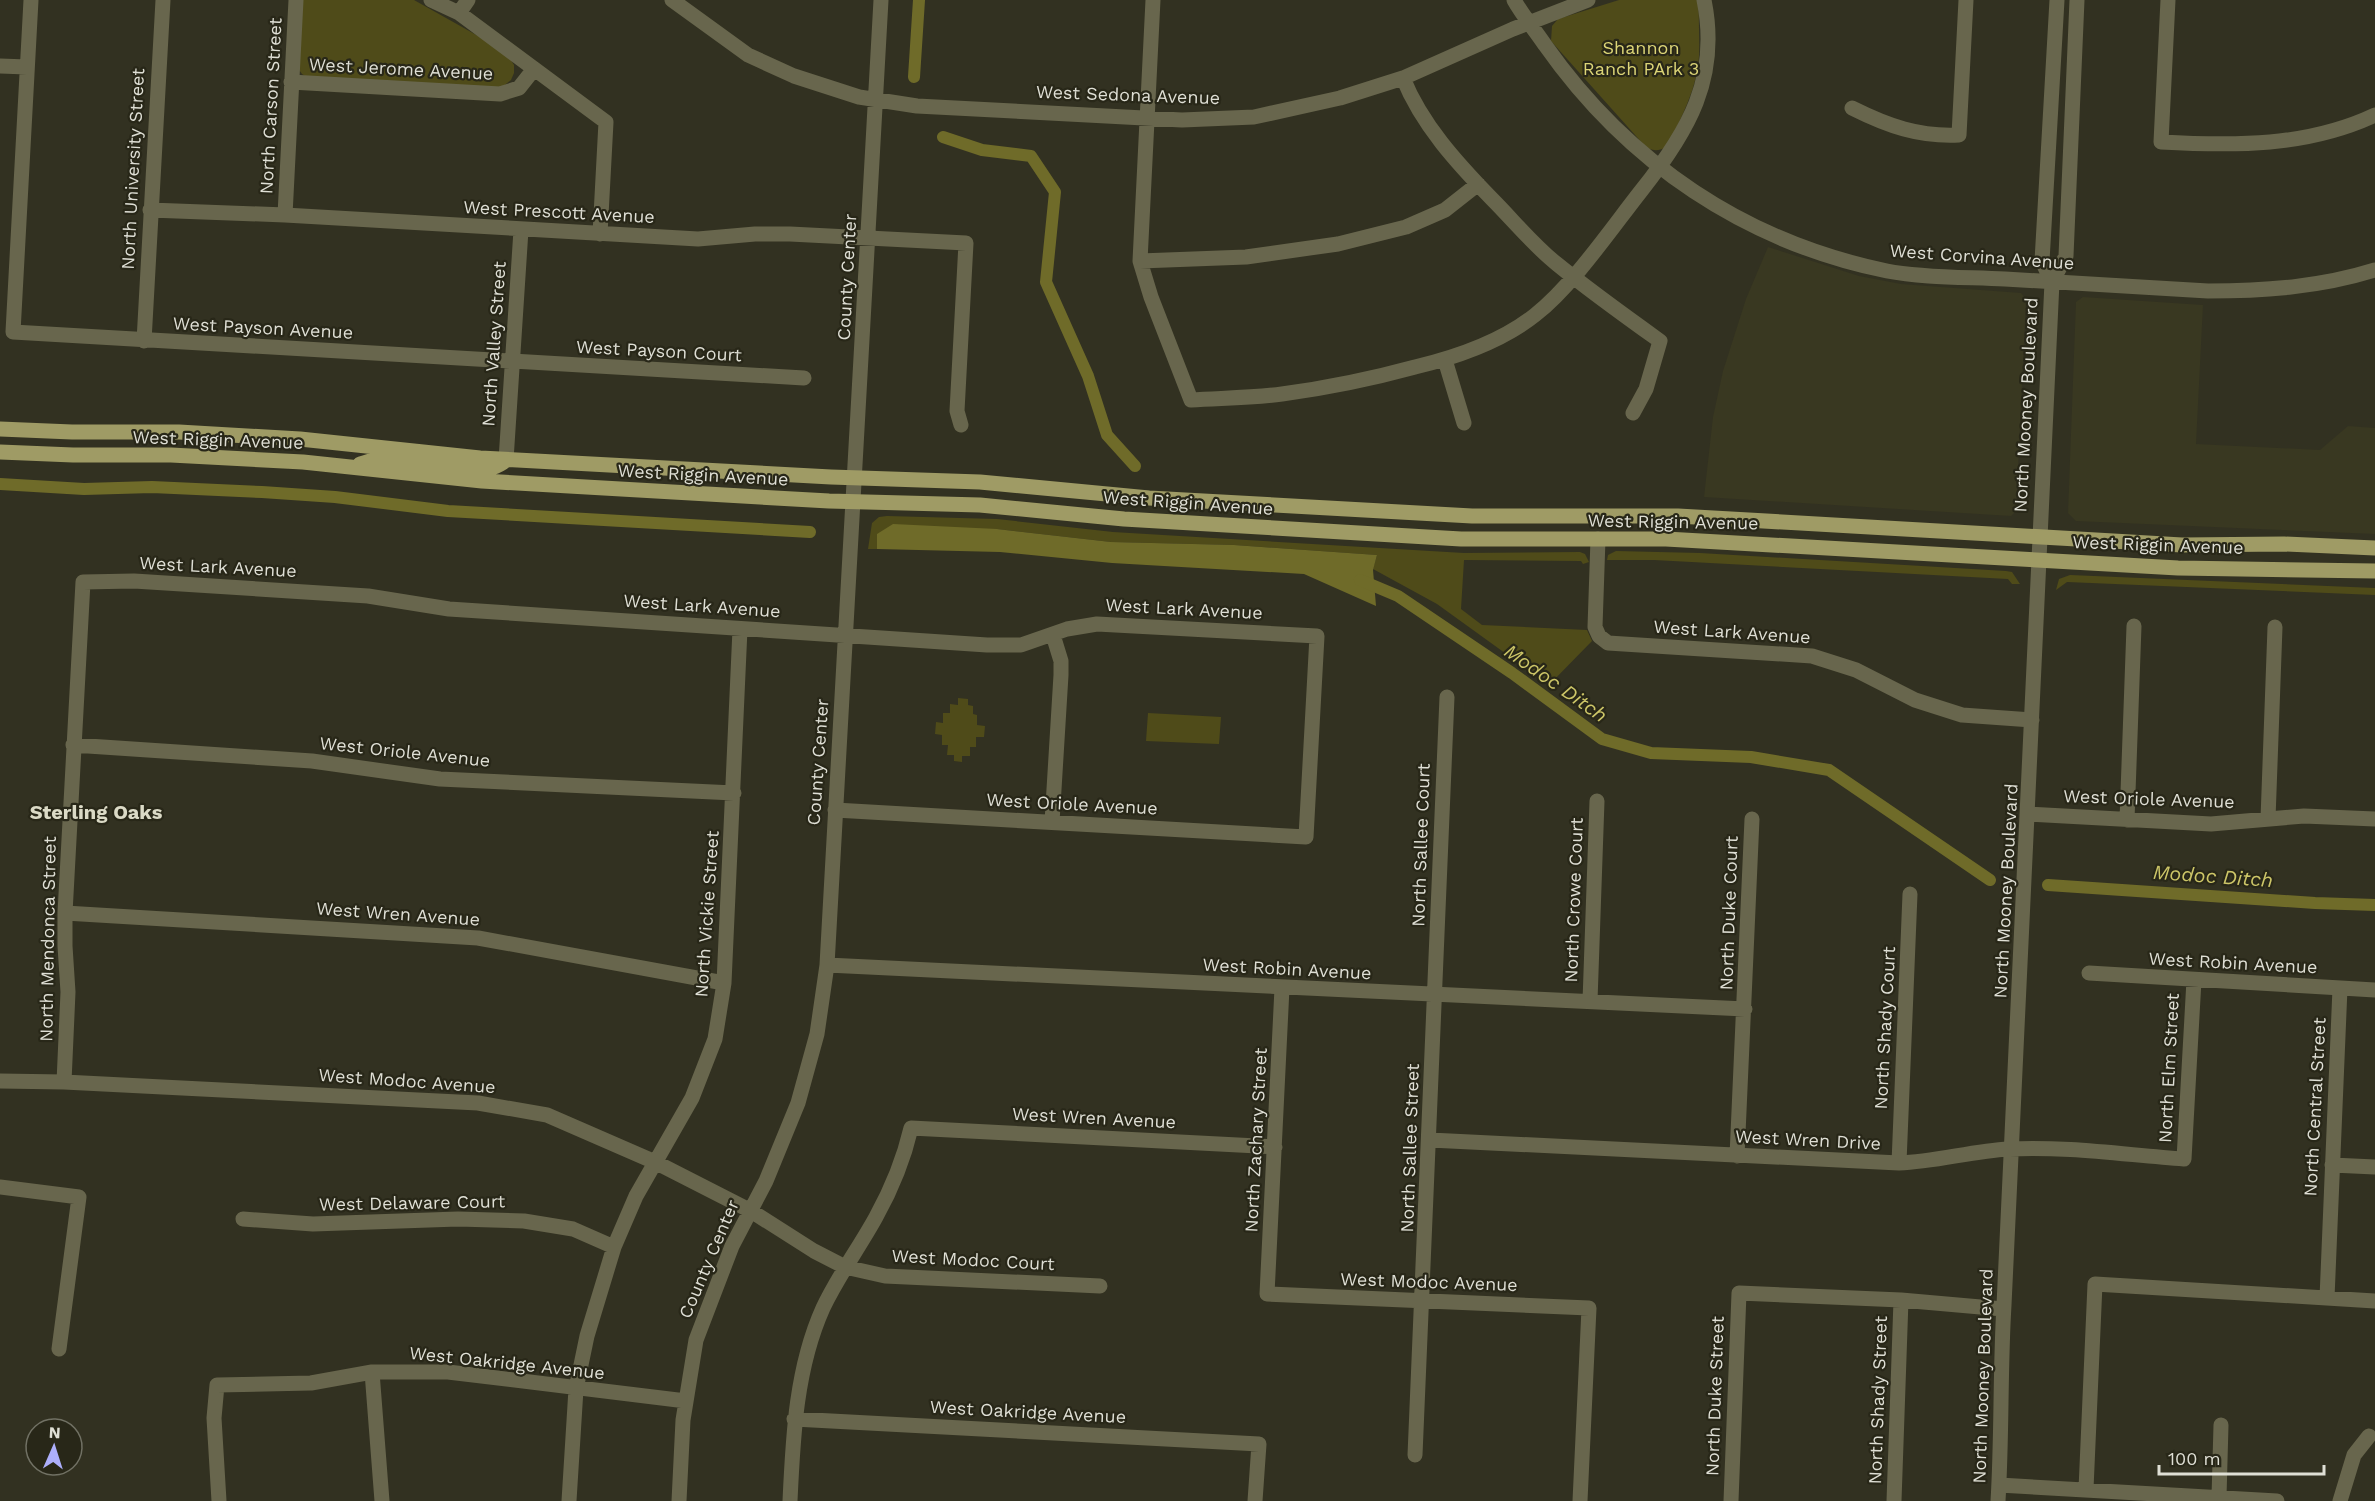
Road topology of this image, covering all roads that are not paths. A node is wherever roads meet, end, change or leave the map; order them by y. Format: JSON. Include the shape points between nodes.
{"nodes":[{"id":1,"x":30,"y":0,"type":"edge"},
{"id":2,"x":162,"y":0,"type":"edge"},
{"id":3,"x":296,"y":0,"type":"edge"},
{"id":4,"x":430,"y":0,"type":"edge"},
{"id":5,"x":672,"y":0,"type":"edge"},
{"id":6,"x":881,"y":0,"type":"edge"},
{"id":7,"x":1153,"y":0,"type":"edge"},
{"id":8,"x":1514,"y":0,"type":"edge"},
{"id":9,"x":1588,"y":0,"type":"edge"},
{"id":10,"x":1704,"y":0,"type":"edge"},
{"id":11,"x":1966,"y":0,"type":"edge"},
{"id":12,"x":2057,"y":0,"type":"edge"},
{"id":13,"x":2077,"y":0,"type":"edge"},
{"id":14,"x":2168,"y":0,"type":"edge"},
{"id":15,"x":463,"y":7,"type":"edge"},
{"id":16,"x":1528,"y":23,"type":"junction"},
{"id":17,"x":0,"y":66,"type":"edge"},
{"id":18,"x":27,"y":68,"type":"junction"},
{"id":19,"x":534,"y":69,"type":"junction"},
{"id":20,"x":1403,"y":78,"type":"junction"},
{"id":21,"x":291,"y":82,"type":"junction"},
{"id":22,"x":876,"y":101,"type":"junction"},
{"id":23,"x":1852,"y":108,"type":"dead end"},
{"id":24,"x":2375,"y":115,"type":"edge"},
{"id":25,"x":1148,"y":117,"type":"junction"},
{"id":26,"x":1660,"y":167,"type":"junction"},
{"id":27,"x":1478,"y":184,"type":"junction"},
{"id":28,"x":150,"y":210,"type":"junction"},
{"id":29,"x":285,"y":215,"type":"junction"},
{"id":30,"x":521,"y":230,"type":"junction"},
{"id":31,"x":600,"y":234,"type":"junction"},
{"id":32,"x":868,"y":239,"type":"junction"},
{"id":33,"x":1140,"y":261,"type":"junction"},
{"id":34,"x":2375,"y":270,"type":"edge"},
{"id":35,"x":1572,"y":276,"type":"junction"},
{"id":36,"x":2052,"y":282,"type":"junction"},
{"id":37,"x":144,"y":341,"type":"junction"},
{"id":38,"x":1445,"y":360,"type":"junction"},
{"id":39,"x":512,"y":362,"type":"junction"},
{"id":40,"x":804,"y":378,"type":"dead end"},
{"id":41,"x":1633,"y":413,"type":"dead end"},
{"id":42,"x":1464,"y":423,"type":"dead end"},
{"id":43,"x":961,"y":425,"type":"dead end"},
{"id":44,"x":0,"y":429,"type":"edge"},
{"id":45,"x":0,"y":452,"type":"edge"},
{"id":46,"x":506,"y":460,"type":"junction"},
{"id":47,"x":351,"y":466,"type":"junction"},
{"id":48,"x":856,"y":478,"type":"junction"},
{"id":49,"x":854,"y":502,"type":"junction"},
{"id":50,"x":2039,"y":537,"type":"junction"},
{"id":51,"x":1598,"y":539,"type":"junction"},
{"id":52,"x":2375,"y":548,"type":"edge"},
{"id":53,"x":2039,"y":559,"type":"junction"},
{"id":54,"x":2375,"y":572,"type":"edge"},
{"id":55,"x":82,"y":582,"type":"joint"},
{"id":56,"x":2134,"y":626,"type":"dead end"},
{"id":57,"x":2275,"y":627,"type":"dead end"},
{"id":58,"x":740,"y":629,"type":"junction"},
{"id":59,"x":846,"y":635,"type":"junction"},
{"id":60,"x":1053,"y":635,"type":"junction"},
{"id":61,"x":1447,"y":697,"type":"dead end"},
{"id":62,"x":2032,"y":720,"type":"junction"},
{"id":63,"x":73,"y":745,"type":"junction"},
{"id":64,"x":734,"y":794,"type":"junction"},
{"id":65,"x":1597,"y":801,"type":"dead end"},
{"id":66,"x":835,"y":810,"type":"junction"},
{"id":67,"x":2029,"y":814,"type":"junction"},
{"id":68,"x":1752,"y":819,"type":"dead end"},
{"id":69,"x":2268,"y":819,"type":"junction"},
{"id":70,"x":2375,"y":819,"type":"edge"},
{"id":71,"x":2127,"y":820,"type":"junction"},
{"id":72,"x":1052,"y":822,"type":"junction"},
{"id":73,"x":1306,"y":837,"type":"joint"},
{"id":74,"x":1910,"y":894,"type":"dead end"},
{"id":75,"x":65,"y":913,"type":"junction"},
{"id":76,"x":827,"y":965,"type":"junction"},
{"id":77,"x":2089,"y":973,"type":"dead end"},
{"id":78,"x":2194,"y":980,"type":"junction"},
{"id":79,"x":724,"y":983,"type":"junction"},
{"id":80,"x":1282,"y":988,"type":"junction"},
{"id":81,"x":2340,"y":988,"type":"junction"},
{"id":82,"x":2375,"y":990,"type":"edge"},
{"id":83,"x":1434,"y":995,"type":"junction"},
{"id":84,"x":1590,"y":1000,"type":"junction"},
{"id":85,"x":1745,"y":1009,"type":"junction"},
{"id":86,"x":0,"y":1081,"type":"edge"},
{"id":87,"x":64,"y":1082,"type":"junction"},
{"id":88,"x":1430,"y":1140,"type":"junction"},
{"id":89,"x":1275,"y":1147,"type":"junction"},
{"id":90,"x":2013,"y":1149,"type":"junction"},
{"id":91,"x":1737,"y":1156,"type":"junction"},
{"id":92,"x":2184,"y":1159,"type":"joint"},
{"id":93,"x":655,"y":1162,"type":"junction"},
{"id":94,"x":1899,"y":1163,"type":"junction"},
{"id":95,"x":2332,"y":1165,"type":"junction"},
{"id":96,"x":2375,"y":1167,"type":"edge"},
{"id":97,"x":0,"y":1187,"type":"edge"},
{"id":98,"x":751,"y":1211,"type":"junction"},
{"id":99,"x":243,"y":1219,"type":"dead end"},
{"id":100,"x":614,"y":1247,"type":"junction"},
{"id":101,"x":845,"y":1267,"type":"junction"},
{"id":102,"x":1100,"y":1286,"type":"dead end"},
{"id":103,"x":1267,"y":1294,"type":"joint"},
{"id":104,"x":2327,"y":1298,"type":"junction"},
{"id":105,"x":1901,"y":1300,"type":"junction"},
{"id":106,"x":1423,"y":1301,"type":"junction"},
{"id":107,"x":2375,"y":1301,"type":"edge"},
{"id":108,"x":2003,"y":1309,"type":"junction"},
{"id":109,"x":58,"y":1349,"type":"dead end"},
{"id":110,"x":372,"y":1372,"type":"junction"},
{"id":111,"x":576,"y":1389,"type":"junction"},
{"id":112,"x":686,"y":1401,"type":"junction"},
{"id":113,"x":794,"y":1419,"type":"junction"},
{"id":114,"x":2222,"y":1425,"type":"dead end"},
{"id":115,"x":2369,"y":1436,"type":"dead end"},
{"id":116,"x":1415,"y":1455,"type":"dead end"},
{"id":117,"x":1999,"y":1485,"type":"junction"},
{"id":118,"x":2086,"y":1489,"type":"junction"},
{"id":119,"x":2219,"y":1497,"type":"junction"},
{"id":120,"x":219,"y":1501,"type":"edge"},
{"id":121,"x":382,"y":1501,"type":"edge"},
{"id":122,"x":569,"y":1501,"type":"edge"},
{"id":123,"x":679,"y":1501,"type":"edge"},
{"id":124,"x":790,"y":1501,"type":"edge"},
{"id":125,"x":1255,"y":1501,"type":"edge"},
{"id":126,"x":1580,"y":1501,"type":"edge"},
{"id":127,"x":1731,"y":1501,"type":"edge"},
{"id":128,"x":1894,"y":1501,"type":"edge"},
{"id":129,"x":1998,"y":1501,"type":"edge"},
{"id":130,"x":2277,"y":1501,"type":"edge"},
{"id":131,"x":2340,"y":1501,"type":"edge"}],
"edges":[{"from":1,"to":18,"type":"street"},
{"from":2,"to":28,"type":"street","name":"North University Street"},
{"from":3,"to":21,"type":"street","name":"North Carson Street"},
{"from":4,"to":15,"type":"street"},
{"from":5,"to":22,"type":"street","name":"West Sedona Avenue","via":[[748,55],[805,80]]},
{"from":6,"to":22,"type":"street","name":"County Center"},
{"from":7,"to":25,"type":"street"},
{"from":8,"to":16,"type":"street","name":"West Corvina Avenue"},
{"from":9,"to":16,"type":"street","name":"West Sedona Avenue"},
{"from":10,"to":26,"type":"street","via":[[1708,33],[1703,82],[1686,129]]},
{"from":11,"to":23,"type":"street","via":[[1959,135],[1935,136],[1886,124]]},
{"from":12,"to":36,"type":"street","name":"North Mooney Boulevard","via":[[2042,261]]},
{"from":13,"to":36,"type":"street","name":"North Mooney Boulevard","via":[[2066,256]]},
{"from":14,"to":24,"type":"street","via":[[2161,142],[2233,145],[2282,141],[2328,132]]},
{"from":15,"to":19,"type":"street"},
{"from":16,"to":20,"type":"street","name":"West Sedona Avenue"},
{"from":16,"to":26,"type":"street","name":"West Corvina Avenue","via":[[1561,68],[1610,123]]},
{"from":17,"to":18,"type":"street"},
{"from":18,"to":37,"type":"street","name":"West Payson Avenue","via":[[13,332]]},
{"from":19,"to":21,"type":"street","name":"West Jerome Avenue","via":[[519,88],[500,94]]},
{"from":19,"to":31,"type":"street","via":[[606,122]]},
{"from":20,"to":25,"type":"street","name":"West Sedona Avenue","via":[[1340,98],[1254,117]]},
{"from":20,"to":27,"type":"street","via":[[1426,123]]},
{"from":21,"to":29,"type":"street","name":"North Carson Street"},
{"from":22,"to":25,"type":"street","name":"West Sedona Avenue"},
{"from":22,"to":32,"type":"street","name":"County Center"},
{"from":25,"to":33,"type":"street"},
{"from":26,"to":35,"type":"street"},
{"from":26,"to":36,"type":"street","name":"West Corvina Avenue","via":[[1748,224],[1811,250],[1889,271]]},
{"from":27,"to":33,"type":"street","via":[[1445,210],[1406,227],[1338,244],[1246,257]]},
{"from":27,"to":35,"type":"street"},
{"from":28,"to":29,"type":"street","name":"West Prescott Avenue"},
{"from":28,"to":37,"type":"street","name":"North University Street"},
{"from":29,"to":30,"type":"street","name":"West Prescott Avenue"},
{"from":30,"to":31,"type":"street","name":"West Prescott Avenue"},
{"from":30,"to":39,"type":"street","name":"North Valley Street"},
{"from":31,"to":32,"type":"street","name":"West Prescott Avenue","via":[[698,239],[790,234]]},
{"from":32,"to":43,"type":"street","name":"West Prescott Avenue","via":[[966,243],[957,411]]},
{"from":32,"to":48,"type":"street","name":"County Center"},
{"from":33,"to":38,"type":"street","via":[[1191,400],[1322,388]]},
{"from":34,"to":36,"type":"street","name":"West Corvina Avenue","via":[[2331,282],[2254,291]]},
{"from":35,"to":38,"type":"street","via":[[1536,314],[1516,328]]},
{"from":35,"to":41,"type":"street","via":[[1660,341],[1646,389]]},
{"from":36,"to":50,"type":"street","name":"North Mooney Boulevard"},
{"from":37,"to":39,"type":"street","name":"West Payson Avenue"},
{"from":38,"to":42,"type":"street"},
{"from":39,"to":40,"type":"street","name":"West Payson Court"},
{"from":39,"to":46,"type":"street","name":"North Valley Street"},
{"from":44,"to":46,"type":"main road","name":"West Riggin Avenue","via":[[300,439]]},
{"from":45,"to":47,"type":"main road","name":"West Riggin Avenue","via":[[194,456]]},
{"from":46,"to":47,"type":"main road","via":[[487,470],[380,459]]},
{"from":46,"to":48,"type":"main road","name":"West Riggin Avenue"},
{"from":47,"to":49,"type":"main road","name":"West Riggin Avenue","via":[[482,482]]},
{"from":48,"to":49,"type":"street","name":"County Center"},
{"from":48,"to":50,"type":"main road","name":"West Riggin Avenue","via":[[1005,484],[1149,498],[1472,516],[1678,516]]},
{"from":49,"to":51,"type":"main road","name":"West Riggin Avenue","via":[[980,505],[1136,520],[1448,538]]},
{"from":49,"to":59,"type":"street","name":"County Center"},
{"from":50,"to":52,"type":"main road","name":"West Riggin Avenue"},
{"from":50,"to":53,"type":"street","name":"North Mooney Boulevard"},
{"from":51,"to":53,"type":"main road","name":"West Riggin Avenue","via":[[1678,539]]},
{"from":51,"to":62,"type":"street","name":"West Lark Avenue","via":[[1595,627],[1608,643],[1812,656],[1856,670],[1915,699],[1962,715]]},
{"from":53,"to":54,"type":"main road","name":"West Riggin Avenue","via":[[2178,568]]},
{"from":53,"to":62,"type":"street","name":"North Mooney Boulevard"},
{"from":55,"to":58,"type":"street","name":"West Lark Avenue","via":[[134,581],[368,596],[449,609]]},
{"from":55,"to":63,"type":"street","name":"North Mendonca Street"},
{"from":56,"to":71,"type":"street"},
{"from":57,"to":69,"type":"street"},
{"from":58,"to":59,"type":"street","name":"West Lark Avenue"},
{"from":58,"to":64,"type":"street","name":"North Vickie Street"},
{"from":59,"to":60,"type":"street","name":"West Lark Avenue","via":[[1005,645],[1021,645]]},
{"from":59,"to":66,"type":"street","name":"County Center"},
{"from":60,"to":72,"type":"street","via":[[1061,675]]},
{"from":60,"to":73,"type":"street","name":"West Lark Avenue","via":[[1097,624],[1317,636]]},
{"from":61,"to":83,"type":"street","name":"North Sallee Court"},
{"from":62,"to":67,"type":"street","name":"North Mooney Boulevard"},
{"from":63,"to":64,"type":"street","name":"West Oriole Avenue","via":[[312,761],[440,779]]},
{"from":63,"to":75,"type":"street","name":"North Mendonca Street"},
{"from":64,"to":79,"type":"street","name":"North Vickie Street"},
{"from":65,"to":84,"type":"street","name":"North Crowe Court"},
{"from":66,"to":72,"type":"street","name":"West Oriole Avenue"},
{"from":66,"to":76,"type":"street","name":"County Center"},
{"from":67,"to":71,"type":"street","name":"West Oriole Avenue"},
{"from":67,"to":90,"type":"street","name":"North Mooney Boulevard"},
{"from":68,"to":85,"type":"street","name":"North Duke Court"},
{"from":69,"to":70,"type":"street","name":"West Oriole Avenue"},
{"from":69,"to":71,"type":"street","name":"West Oriole Avenue","via":[[2211,824]]},
{"from":72,"to":73,"type":"street","name":"West Oriole Avenue"},
{"from":74,"to":94,"type":"street","name":"North Shady Court"},
{"from":75,"to":79,"type":"street","name":"West Wren Avenue","via":[[478,938]]},
{"from":75,"to":87,"type":"street","name":"North Mendonca Street","via":[[69,992]]},
{"from":76,"to":80,"type":"street","name":"West Robin Avenue"},
{"from":76,"to":98,"type":"street","name":"County Center","via":[[817,1034],[798,1103]]},
{"from":77,"to":78,"type":"street","name":"West Robin Avenue"},
{"from":78,"to":81,"type":"street","name":"West Robin Avenue"},
{"from":78,"to":92,"type":"street","name":"North Elm Street"},
{"from":79,"to":93,"type":"street","name":"North Vickie Street","via":[[715,1040],[692,1098]]},
{"from":80,"to":83,"type":"street","name":"West Robin Avenue"},
{"from":80,"to":89,"type":"street","name":"North Zachary Street"},
{"from":81,"to":82,"type":"street","name":"West Robin Avenue"},
{"from":81,"to":95,"type":"street","name":"North Central Street"},
{"from":83,"to":84,"type":"street","name":"West Robin Avenue"},
{"from":83,"to":88,"type":"street","name":"North Sallee Street"},
{"from":84,"to":85,"type":"street","name":"West Robin Avenue"},
{"from":85,"to":91,"type":"street"},
{"from":86,"to":87,"type":"street","name":"West Modoc Avenue"},
{"from":87,"to":93,"type":"street","name":"West Modoc Avenue","via":[[478,1103],[547,1115]]},
{"from":88,"to":91,"type":"street","name":"West Wren Drive"},
{"from":88,"to":106,"type":"street","name":"North Sallee Street"},
{"from":89,"to":101,"type":"street","name":"West Wren Avenue","via":[[911,1128],[877,1216]]},
{"from":89,"to":103,"type":"street","name":"North Zachary Street"},
{"from":90,"to":92,"type":"street","name":"West Wren Drive"},
{"from":90,"to":94,"type":"street","name":"West Wren Drive"},
{"from":90,"to":108,"type":"street","name":"North Mooney Boulevard"},
{"from":91,"to":94,"type":"street","name":"West Wren Drive"},
{"from":93,"to":98,"type":"street","name":"West Modoc Avenue"},
{"from":93,"to":100,"type":"street","name":"North Vickie Street"},
{"from":95,"to":96,"type":"street"},
{"from":95,"to":104,"type":"street","name":"North Central Street"},
{"from":97,"to":109,"type":"street","via":[[79,1197]]},
{"from":98,"to":101,"type":"street","name":"West Modoc Avenue"},
{"from":98,"to":112,"type":"street","name":"County Center","via":[[732,1246],[696,1340]]},
{"from":99,"to":100,"type":"street","name":"West Delaware Court","via":[[313,1224],[524,1221],[573,1229]]},
{"from":100,"to":111,"type":"street","name":"North Vickie Street","via":[[587,1336]]},
{"from":101,"to":102,"type":"street","name":"West Modoc Court","via":[[885,1276]]},
{"from":101,"to":113,"type":"street","via":[[823,1309],[805,1364]]},
{"from":103,"to":106,"type":"street","name":"West Modoc Avenue"},
{"from":104,"to":107,"type":"street"},
{"from":104,"to":118,"type":"street","via":[[2096,1284]]},
{"from":105,"to":108,"type":"street"},
{"from":105,"to":127,"type":"street","name":"North Duke Street","via":[[1739,1293]]},
{"from":105,"to":128,"type":"street","name":"North Shady Street"},
{"from":106,"to":116,"type":"street"},
{"from":106,"to":126,"type":"street","name":"West Modoc Avenue","via":[[1589,1308]]},
{"from":108,"to":117,"type":"street","name":"North Mooney Boulevard"},
{"from":110,"to":111,"type":"street","name":"West Oakridge Avenue","via":[[448,1372]]},
{"from":110,"to":120,"type":"street","name":"West Oakridge Avenue","via":[[311,1383],[217,1385],[214,1418]]},
{"from":110,"to":121,"type":"street"},
{"from":111,"to":112,"type":"street","name":"West Oakridge Avenue"},
{"from":111,"to":122,"type":"street","name":"North Vickie Street"},
{"from":112,"to":123,"type":"street","name":"County Center"},
{"from":113,"to":124,"type":"street"},
{"from":113,"to":125,"type":"street","name":"West Oakridge Avenue","via":[[1259,1444]]},
{"from":114,"to":119,"type":"street"},
{"from":115,"to":131,"type":"street","via":[[2354,1455]]},
{"from":117,"to":118,"type":"street"},
{"from":117,"to":129,"type":"street","name":"North Mooney Boulevard"},
{"from":118,"to":119,"type":"street"},
{"from":119,"to":130,"type":"street"}]}
